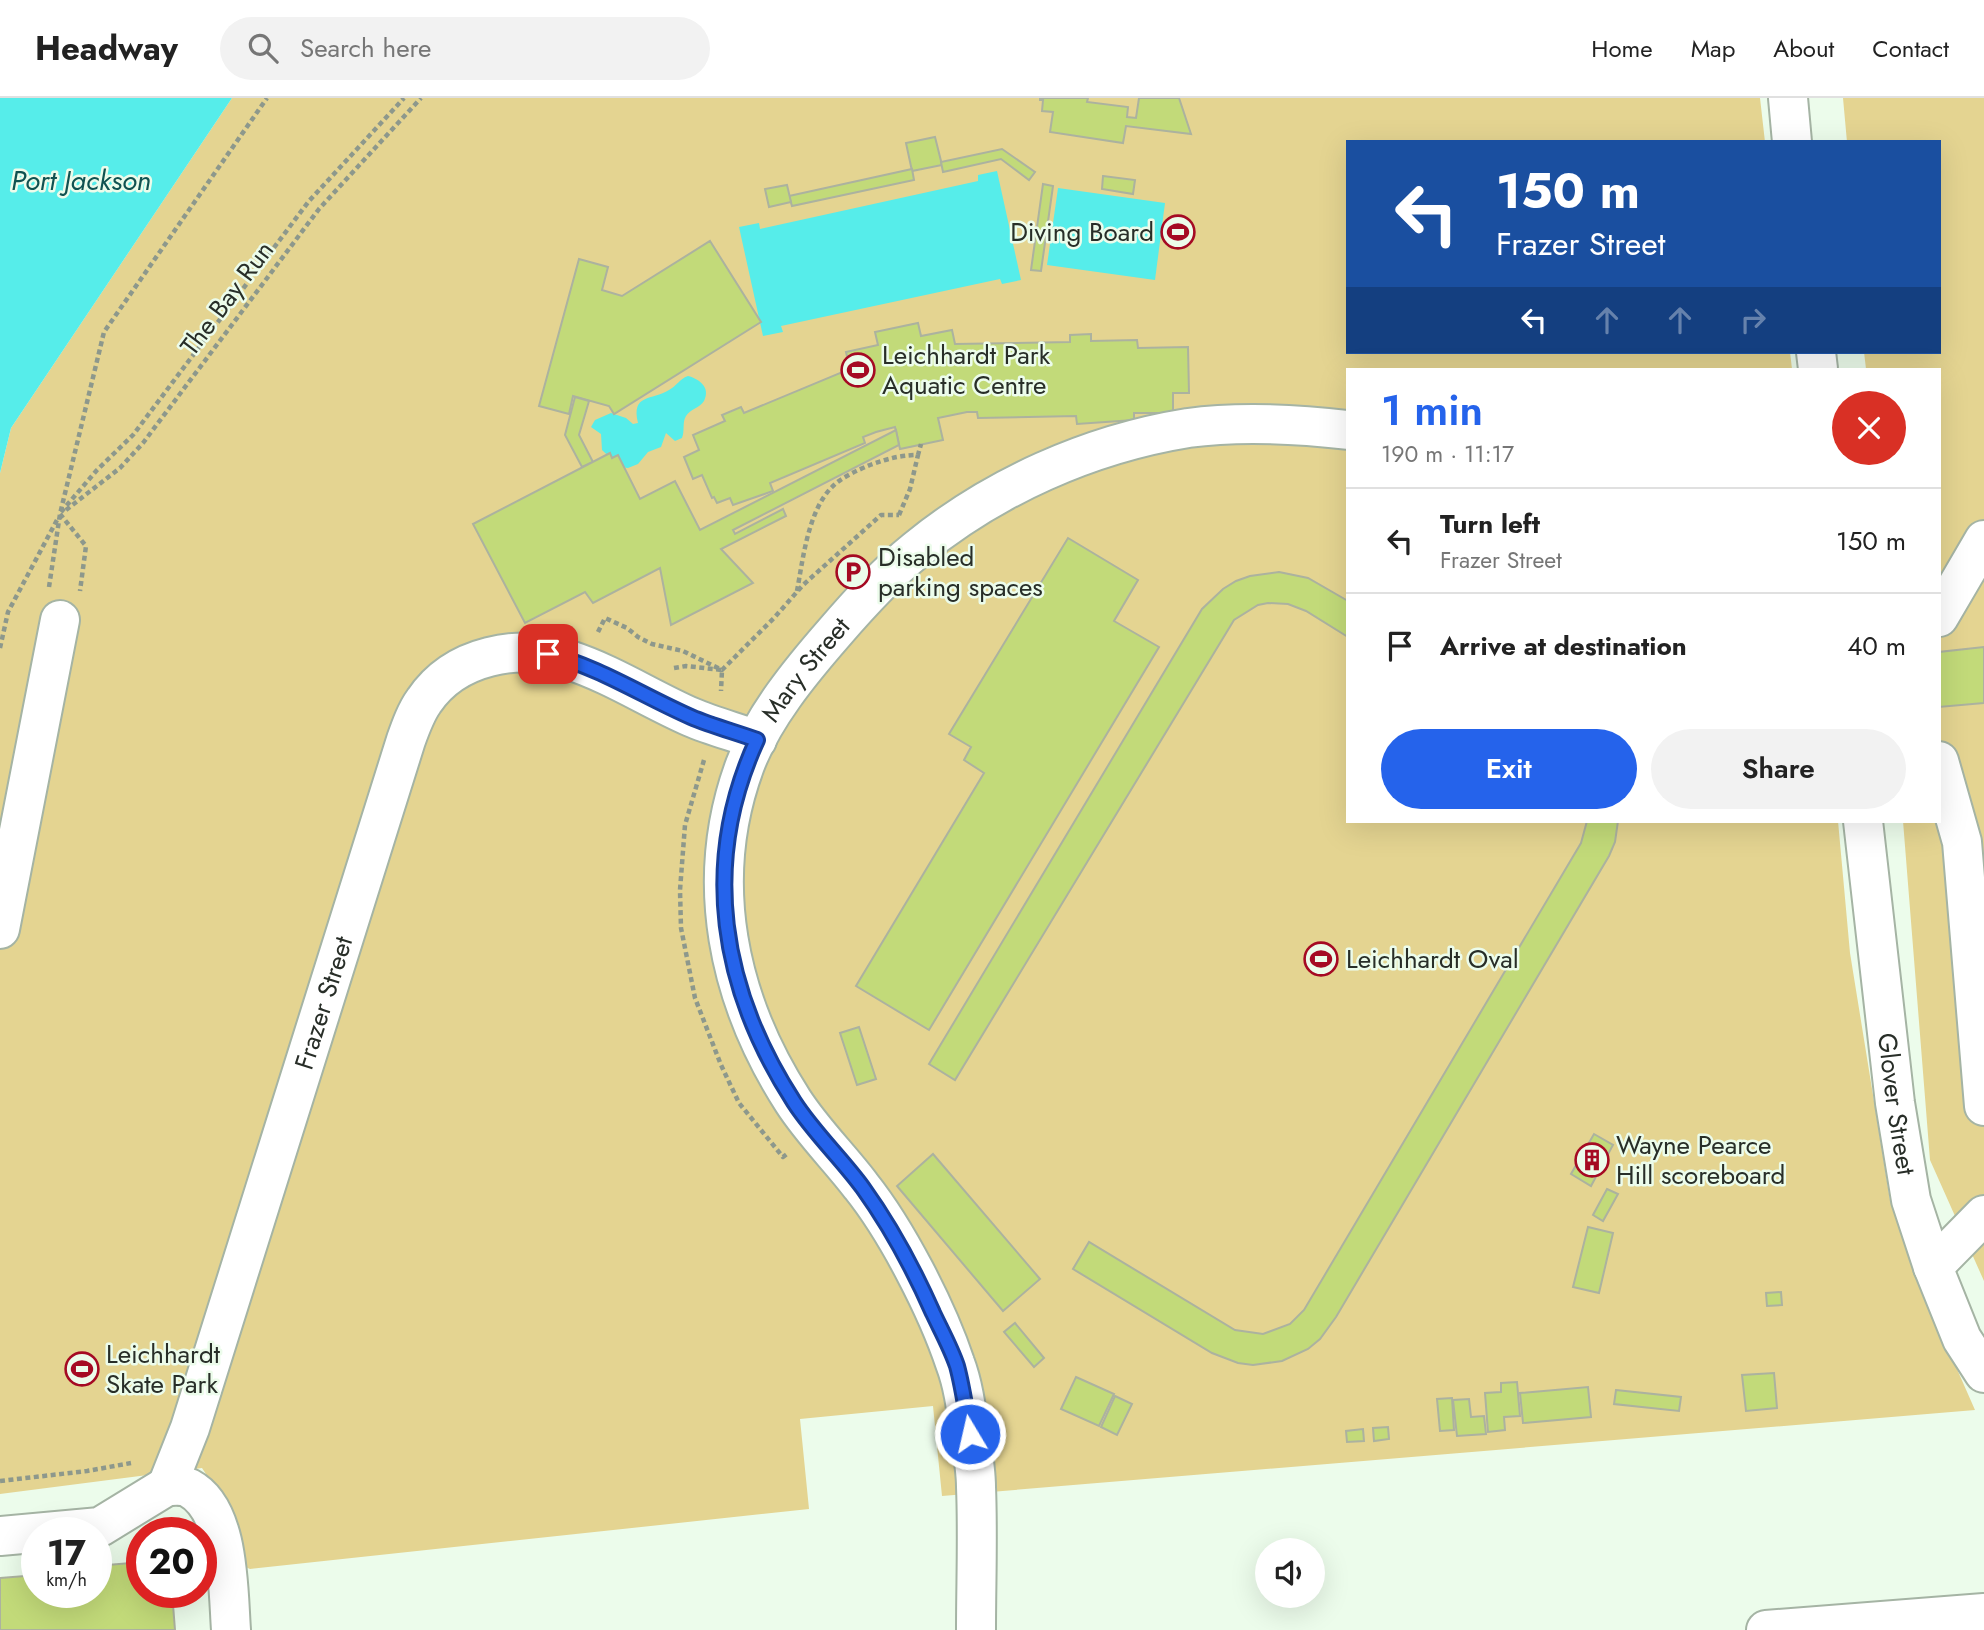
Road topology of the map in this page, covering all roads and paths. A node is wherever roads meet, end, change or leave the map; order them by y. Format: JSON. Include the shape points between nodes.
{"nodes":[{"id":1,"x":267,"y":98,"type":"edge"},
{"id":2,"x":404,"y":98,"type":"edge"},
{"id":3,"x":421,"y":98,"type":"edge"},
{"id":4,"x":1788,"y":98,"type":"edge"},
{"id":5,"x":1793,"y":140,"type":"edge"},
{"id":6,"x":1346,"y":430,"type":"edge"},
{"id":7,"x":921,"y":444,"type":"dead end"},
{"id":8,"x":918,"y":455,"type":"junction"},
{"id":9,"x":910,"y":489,"type":"dead end"},
{"id":10,"x":60,"y":514,"type":"junction"},
{"id":11,"x":899,"y":515,"type":"dead end"},
{"id":12,"x":1984,"y":540,"type":"edge"},
{"id":13,"x":797,"y":592,"type":"junction"},
{"id":14,"x":1941,"y":614,"type":"edge"},
{"id":15,"x":60,"y":620,"type":"junction"},
{"id":16,"x":595,"y":641,"type":"dead end"},
{"id":17,"x":0,"y":648,"type":"edge"},
{"id":18,"x":722,"y":670,"type":"junction"},
{"id":19,"x":721,"y":699,"type":"dead end"},
{"id":20,"x":757,"y":740,"type":"junction"},
{"id":21,"x":1941,"y":768,"type":"edge"},
{"id":22,"x":1863,"y":823,"type":"edge"},
{"id":23,"x":0,"y":929,"type":"edge"},
{"id":24,"x":1984,"y":1106,"type":"edge"},
{"id":25,"x":1984,"y":1215,"type":"edge"},
{"id":26,"x":1933,"y":1267,"type":"junction"},
{"id":27,"x":1984,"y":1373,"type":"edge"},
{"id":28,"x":167,"y":1486,"type":"junction"},
{"id":29,"x":0,"y":1536,"type":"edge"},
{"id":30,"x":1984,"y":1613,"type":"edge"},
{"id":31,"x":231,"y":1630,"type":"edge"},
{"id":32,"x":976,"y":1630,"type":"edge"},
{"id":33,"x":1766,"y":1630,"type":"edge"}],
"edges":[{"from":1,"to":10,"type":"path","via":[[104,332]]},
{"from":2,"to":10,"type":"path","name":"The Bay Run","via":[[309,201],[133,435]]},
{"from":3,"to":10,"type":"path","name":"The Bay Run","via":[[318,209],[143,443],[120,468]]},
{"from":4,"to":5,"type":"street"},
{"from":6,"to":20,"type":"street","name":"Mary Street","via":[[1252,425],[1191,428],[1099,449],[993,495],[936,533],[864,598],[791,687]]},
{"from":7,"to":8,"type":"path"},
{"from":8,"to":9,"type":"path"},
{"from":8,"to":13,"type":"path","via":[[900,455],[862,468],[832,486],[808,534]]},
{"from":10,"to":15,"type":"path","via":[[48,592]]},
{"from":10,"to":15,"type":"path","via":[[86,546],[78,599]]},
{"from":10,"to":17,"type":"path","name":"The Bay Run","via":[[8,612]]},
{"from":11,"to":13,"type":"path","via":[[881,515]]},
{"from":12,"to":14,"type":"street"},
{"from":13,"to":18,"type":"path"},
{"from":15,"to":23,"type":"street"},
{"from":16,"to":18,"type":"path","via":[[605,618],[652,644],[682,651]]},
{"from":18,"to":19,"type":"path"},
{"from":20,"to":28,"type":"street","name":"Frazer Street","via":[[693,718],[601,673],[548,654],[501,654],[477,660],[454,672],[424,701],[406,740],[190,1428]]},
{"from":20,"to":32,"type":"street","name":"Mary Street","via":[[734,802],[723,880],[724,919],[737,984],[748,1017],[795,1104],[863,1187],[891,1230],[956,1366],[976,1483]]},
{"from":21,"to":24,"type":"street","via":[[1962,842]]},
{"from":22,"to":26,"type":"street","name":"Glover Street","via":[[1897,1115],[1911,1200]]},
{"from":25,"to":26,"type":"street"},
{"from":26,"to":27,"type":"street","name":"Glover Street","via":[[1962,1339]]},
{"from":28,"to":29,"type":"street","via":[[100,1527]]},
{"from":28,"to":31,"type":"street","via":[[187,1486],[203,1499],[218,1526],[226,1560]]},
{"from":30,"to":33,"type":"street"}]}
